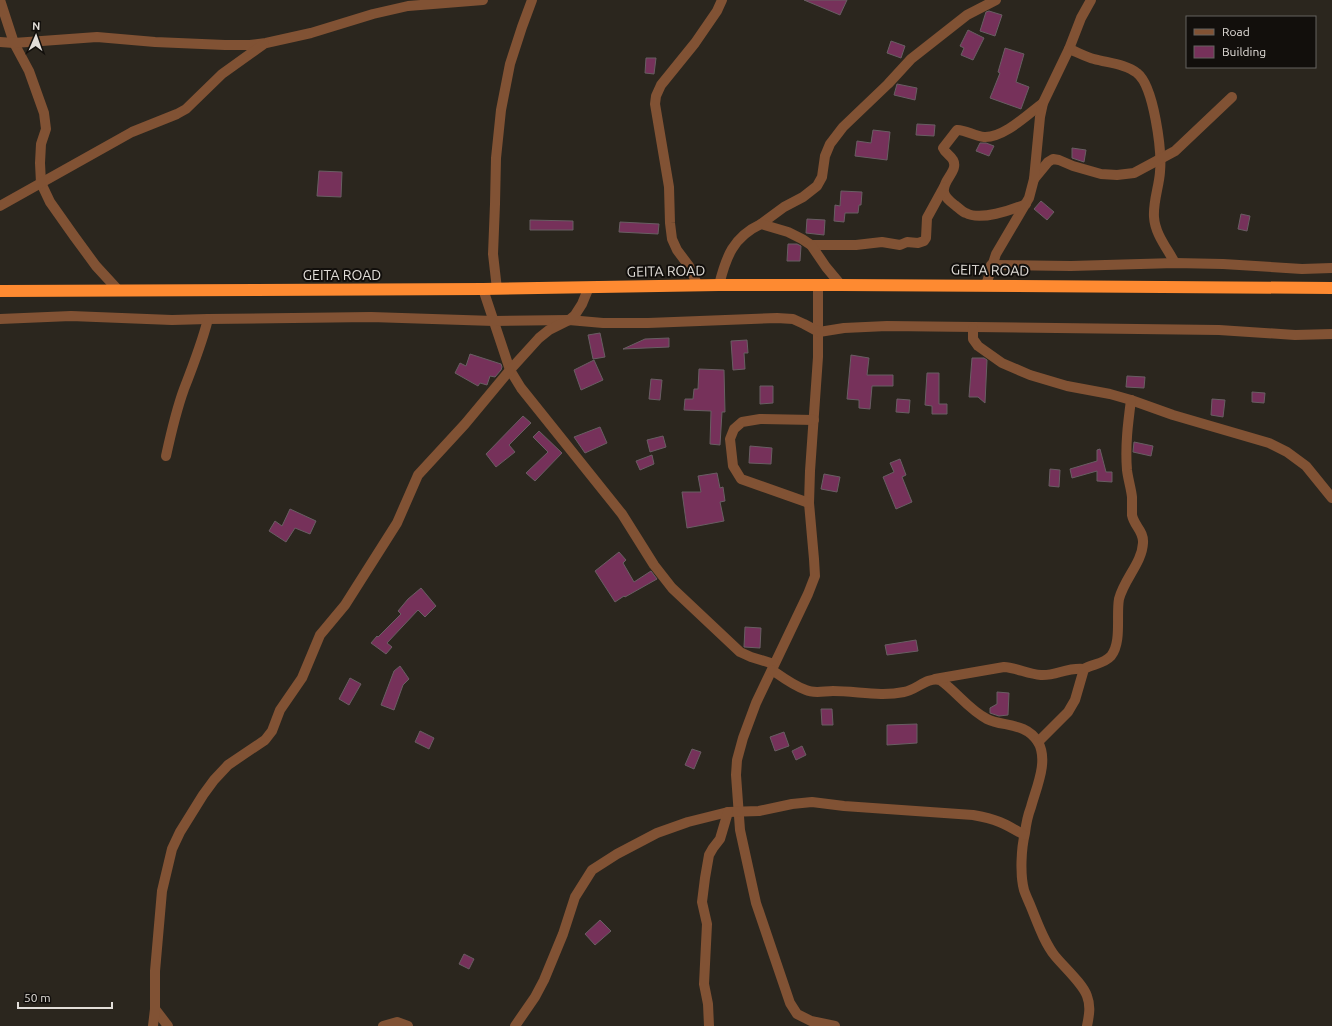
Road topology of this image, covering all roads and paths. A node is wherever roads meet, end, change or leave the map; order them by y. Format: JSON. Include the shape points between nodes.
{"nodes":[{"id":1,"x":0,"y":0,"type":"edge"},
{"id":2,"x":484,"y":0,"type":"edge"},
{"id":3,"x":532,"y":0,"type":"edge"},
{"id":4,"x":722,"y":0,"type":"edge"},
{"id":5,"x":996,"y":0,"type":"edge"},
{"id":6,"x":1091,"y":0,"type":"edge"},
{"id":7,"x":0,"y":42,"type":"edge"},
{"id":8,"x":14,"y":43,"type":"junction"},
{"id":9,"x":266,"y":43,"type":"junction"},
{"id":10,"x":1069,"y":49,"type":"junction"},
{"id":11,"x":1232,"y":97,"type":"dead end"},
{"id":12,"x":1043,"y":103,"type":"junction"},
{"id":13,"x":1160,"y":159,"type":"junction"},
{"id":14,"x":1034,"y":179,"type":"junction"},
{"id":15,"x":41,"y":183,"type":"junction"},
{"id":16,"x":944,"y":187,"type":"junction"},
{"id":17,"x":1026,"y":204,"type":"junction"},
{"id":18,"x":0,"y":206,"type":"edge"},
{"id":19,"x":761,"y":224,"type":"junction"},
{"id":20,"x":811,"y":245,"type":"junction"},
{"id":21,"x":1175,"y":263,"type":"junction"},
{"id":22,"x":992,"y":265,"type":"junction"},
{"id":23,"x":1332,"y":268,"type":"edge"},
{"id":24,"x":719,"y":285,"type":"junction"},
{"id":25,"x":818,"y":285,"type":"junction"},
{"id":26,"x":841,"y":285,"type":"junction"},
{"id":27,"x":986,"y":285,"type":"junction"},
{"id":28,"x":698,"y":286,"type":"junction"},
{"id":29,"x":589,"y":287,"type":"junction"},
{"id":30,"x":1332,"y":288,"type":"edge"},
{"id":31,"x":497,"y":289,"type":"junction"},
{"id":32,"x":119,"y":290,"type":"junction"},
{"id":33,"x":483,"y":290,"type":"junction"},
{"id":34,"x":0,"y":291,"type":"edge"},
{"id":35,"x":0,"y":319,"type":"edge"},
{"id":36,"x":208,"y":319,"type":"junction"},
{"id":37,"x":569,"y":320,"type":"junction"},
{"id":38,"x":494,"y":321,"type":"junction"},
{"id":39,"x":973,"y":328,"type":"junction"},
{"id":40,"x":819,"y":332,"type":"junction"},
{"id":41,"x":1332,"y":334,"type":"edge"},
{"id":42,"x":510,"y":370,"type":"junction"},
{"id":43,"x":1131,"y":400,"type":"junction"},
{"id":44,"x":814,"y":420,"type":"junction"},
{"id":45,"x":166,"y":456,"type":"dead end"},
{"id":46,"x":1332,"y":498,"type":"edge"},
{"id":47,"x":809,"y":503,"type":"junction"},
{"id":48,"x":773,"y":667,"type":"junction"},
{"id":49,"x":1084,"y":669,"type":"junction"},
{"id":50,"x":935,"y":679,"type":"junction"},
{"id":51,"x":1038,"y":742,"type":"junction"},
{"id":52,"x":733,"y":812,"type":"junction"},
{"id":53,"x":1024,"y":835,"type":"junction"},
{"id":54,"x":155,"y":1009,"type":"junction"},
{"id":55,"x":153,"y":1026,"type":"edge"},
{"id":56,"x":168,"y":1026,"type":"edge"},
{"id":57,"x":383,"y":1026,"type":"edge"},
{"id":58,"x":408,"y":1026,"type":"edge"},
{"id":59,"x":515,"y":1026,"type":"edge"},
{"id":60,"x":709,"y":1026,"type":"edge"},
{"id":61,"x":835,"y":1026,"type":"edge"},
{"id":62,"x":1088,"y":1026,"type":"edge"}],
"edges":[{"from":1,"to":8,"type":"street"},
{"from":2,"to":9,"type":"street","via":[[428,3],[396,8],[311,33]]},
{"from":3,"to":31,"type":"street","via":[[510,64],[501,110],[496,158],[493,254]]},
{"from":4,"to":28,"type":"street","via":[[695,43],[661,85],[655,104],[666,164],[672,239]]},
{"from":5,"to":19,"type":"street","via":[[967,15],[911,59],[843,127],[830,144],[825,156],[822,177],[817,186]]},
{"from":6,"to":10,"type":"street"},
{"from":7,"to":8,"type":"street"},
{"from":8,"to":9,"type":"street","via":[[97,37],[225,46]]},
{"from":8,"to":15,"type":"street","via":[[29,71],[44,113],[46,128],[41,144]]},
{"from":9,"to":15,"type":"street","via":[[222,74],[186,109],[132,132]]},
{"from":10,"to":12,"type":"street"},
{"from":10,"to":13,"type":"street","via":[[1093,59],[1125,66],[1138,73],[1146,86],[1153,108]]},
{"from":11,"to":13,"type":"street","via":[[1176,151]]},
{"from":12,"to":14,"type":"street"},
{"from":12,"to":16,"type":"street","via":[[1006,131],[995,136],[971,134],[961,129],[955,131],[943,148],[954,165]]},
{"from":13,"to":14,"type":"street","via":[[1134,173],[1117,175],[1090,171],[1052,159]]},
{"from":13,"to":21,"type":"street","via":[[1154,217],[1159,236]]},
{"from":14,"to":17,"type":"street"},
{"from":15,"to":18,"type":"street"},
{"from":15,"to":32,"type":"street","via":[[50,202],[78,242]]},
{"from":16,"to":17,"type":"street","via":[[944,193],[949,200],[966,214],[995,214]]},
{"from":16,"to":20,"type":"street","via":[[927,218],[924,241],[900,245],[882,242]]},
{"from":17,"to":22,"type":"street","via":[[1003,240]]},
{"from":19,"to":20,"type":"street","via":[[788,232]]},
{"from":19,"to":24,"type":"street","via":[[750,229],[732,248],[724,262]]},
{"from":20,"to":26,"type":"street"},
{"from":21,"to":22,"type":"street"},
{"from":21,"to":23,"type":"street"},
{"from":22,"to":27,"type":"street"},
{"from":24,"to":25,"type":"highway","name":"GEITA ROAD"},
{"from":24,"to":28,"type":"highway","name":"GEITA ROAD"},
{"from":25,"to":26,"type":"highway","name":"GEITA ROAD"},
{"from":25,"to":40,"type":"street"},
{"from":26,"to":27,"type":"highway","name":"GEITA ROAD"},
{"from":27,"to":30,"type":"highway","name":"GEITA ROAD"},
{"from":28,"to":29,"type":"highway","name":"GEITA ROAD"},
{"from":29,"to":31,"type":"highway","name":"GEITA ROAD"},
{"from":29,"to":37,"type":"street","via":[[582,304]]},
{"from":31,"to":33,"type":"highway","name":"GEITA ROAD"},
{"from":32,"to":33,"type":"highway","name":"GEITA ROAD"},
{"from":32,"to":34,"type":"highway","name":"GEITA ROAD"},
{"from":33,"to":38,"type":"street"},
{"from":35,"to":36,"type":"street","via":[[71,316]]},
{"from":36,"to":38,"type":"street","via":[[370,317]]},
{"from":36,"to":45,"type":"street","via":[[176,415]]},
{"from":37,"to":38,"type":"street"},
{"from":37,"to":40,"type":"street","via":[[648,323],[777,318],[793,319]]},
{"from":37,"to":42,"type":"street","via":[[539,338]]},
{"from":38,"to":42,"type":"street"},
{"from":39,"to":40,"type":"street","via":[[875,326]]},
{"from":39,"to":41,"type":"street","via":[[1219,330],[1295,335]]},
{"from":39,"to":43,"type":"street","via":[[975,343],[1002,363],[1067,386]]},
{"from":40,"to":44,"type":"street"},
{"from":42,"to":48,"type":"street","via":[[537,409],[622,514],[654,565],[672,588],[740,652]]},
{"from":42,"to":54,"type":"street","via":[[418,475],[397,523],[345,605],[320,635],[302,678],[284,702],[272,731],[254,748],[228,765],[214,780],[180,832],[172,849],[162,891],[155,971]]},
{"from":43,"to":46,"type":"street","via":[[1269,443],[1306,466]]},
{"from":43,"to":49,"type":"street","via":[[1127,470],[1132,515],[1141,531],[1143,545],[1120,598],[1117,609],[1117,641],[1113,651],[1105,660]]},
{"from":44,"to":47,"type":"street"},
{"from":44,"to":47,"type":"street","via":[[760,419],[742,422],[734,429],[730,439],[733,466],[741,479]]},
{"from":47,"to":48,"type":"street","via":[[815,576]]},
{"from":48,"to":50,"type":"street","via":[[807,691],[819,692],[897,694]]},
{"from":48,"to":52,"type":"street","via":[[743,738],[738,760]]},
{"from":49,"to":50,"type":"street","via":[[1040,675],[1004,667]]},
{"from":49,"to":51,"type":"street","via":[[1075,700],[1068,712]]},
{"from":50,"to":51,"type":"street","via":[[945,683],[978,714],[988,720],[1022,729]]},
{"from":51,"to":53,"type":"street","via":[[1042,767]]},
{"from":52,"to":53,"type":"street","via":[[759,811],[812,802],[973,815],[1006,824]]},
{"from":52,"to":59,"type":"street","via":[[688,822],[657,833],[592,870],[575,897],[544,980]]},
{"from":52,"to":60,"type":"street","via":[[710,855],[702,902],[707,924],[704,984]]},
{"from":52,"to":61,"type":"street","via":[[756,903],[790,1003],[797,1014],[811,1021]]},
{"from":53,"to":62,"type":"street","via":[[1024,890],[1041,931],[1054,954],[1085,989],[1090,1011]]},
{"from":54,"to":55,"type":"street"},
{"from":54,"to":56,"type":"street"},
{"from":57,"to":58,"type":"street","via":[[397,1022]]}]}
